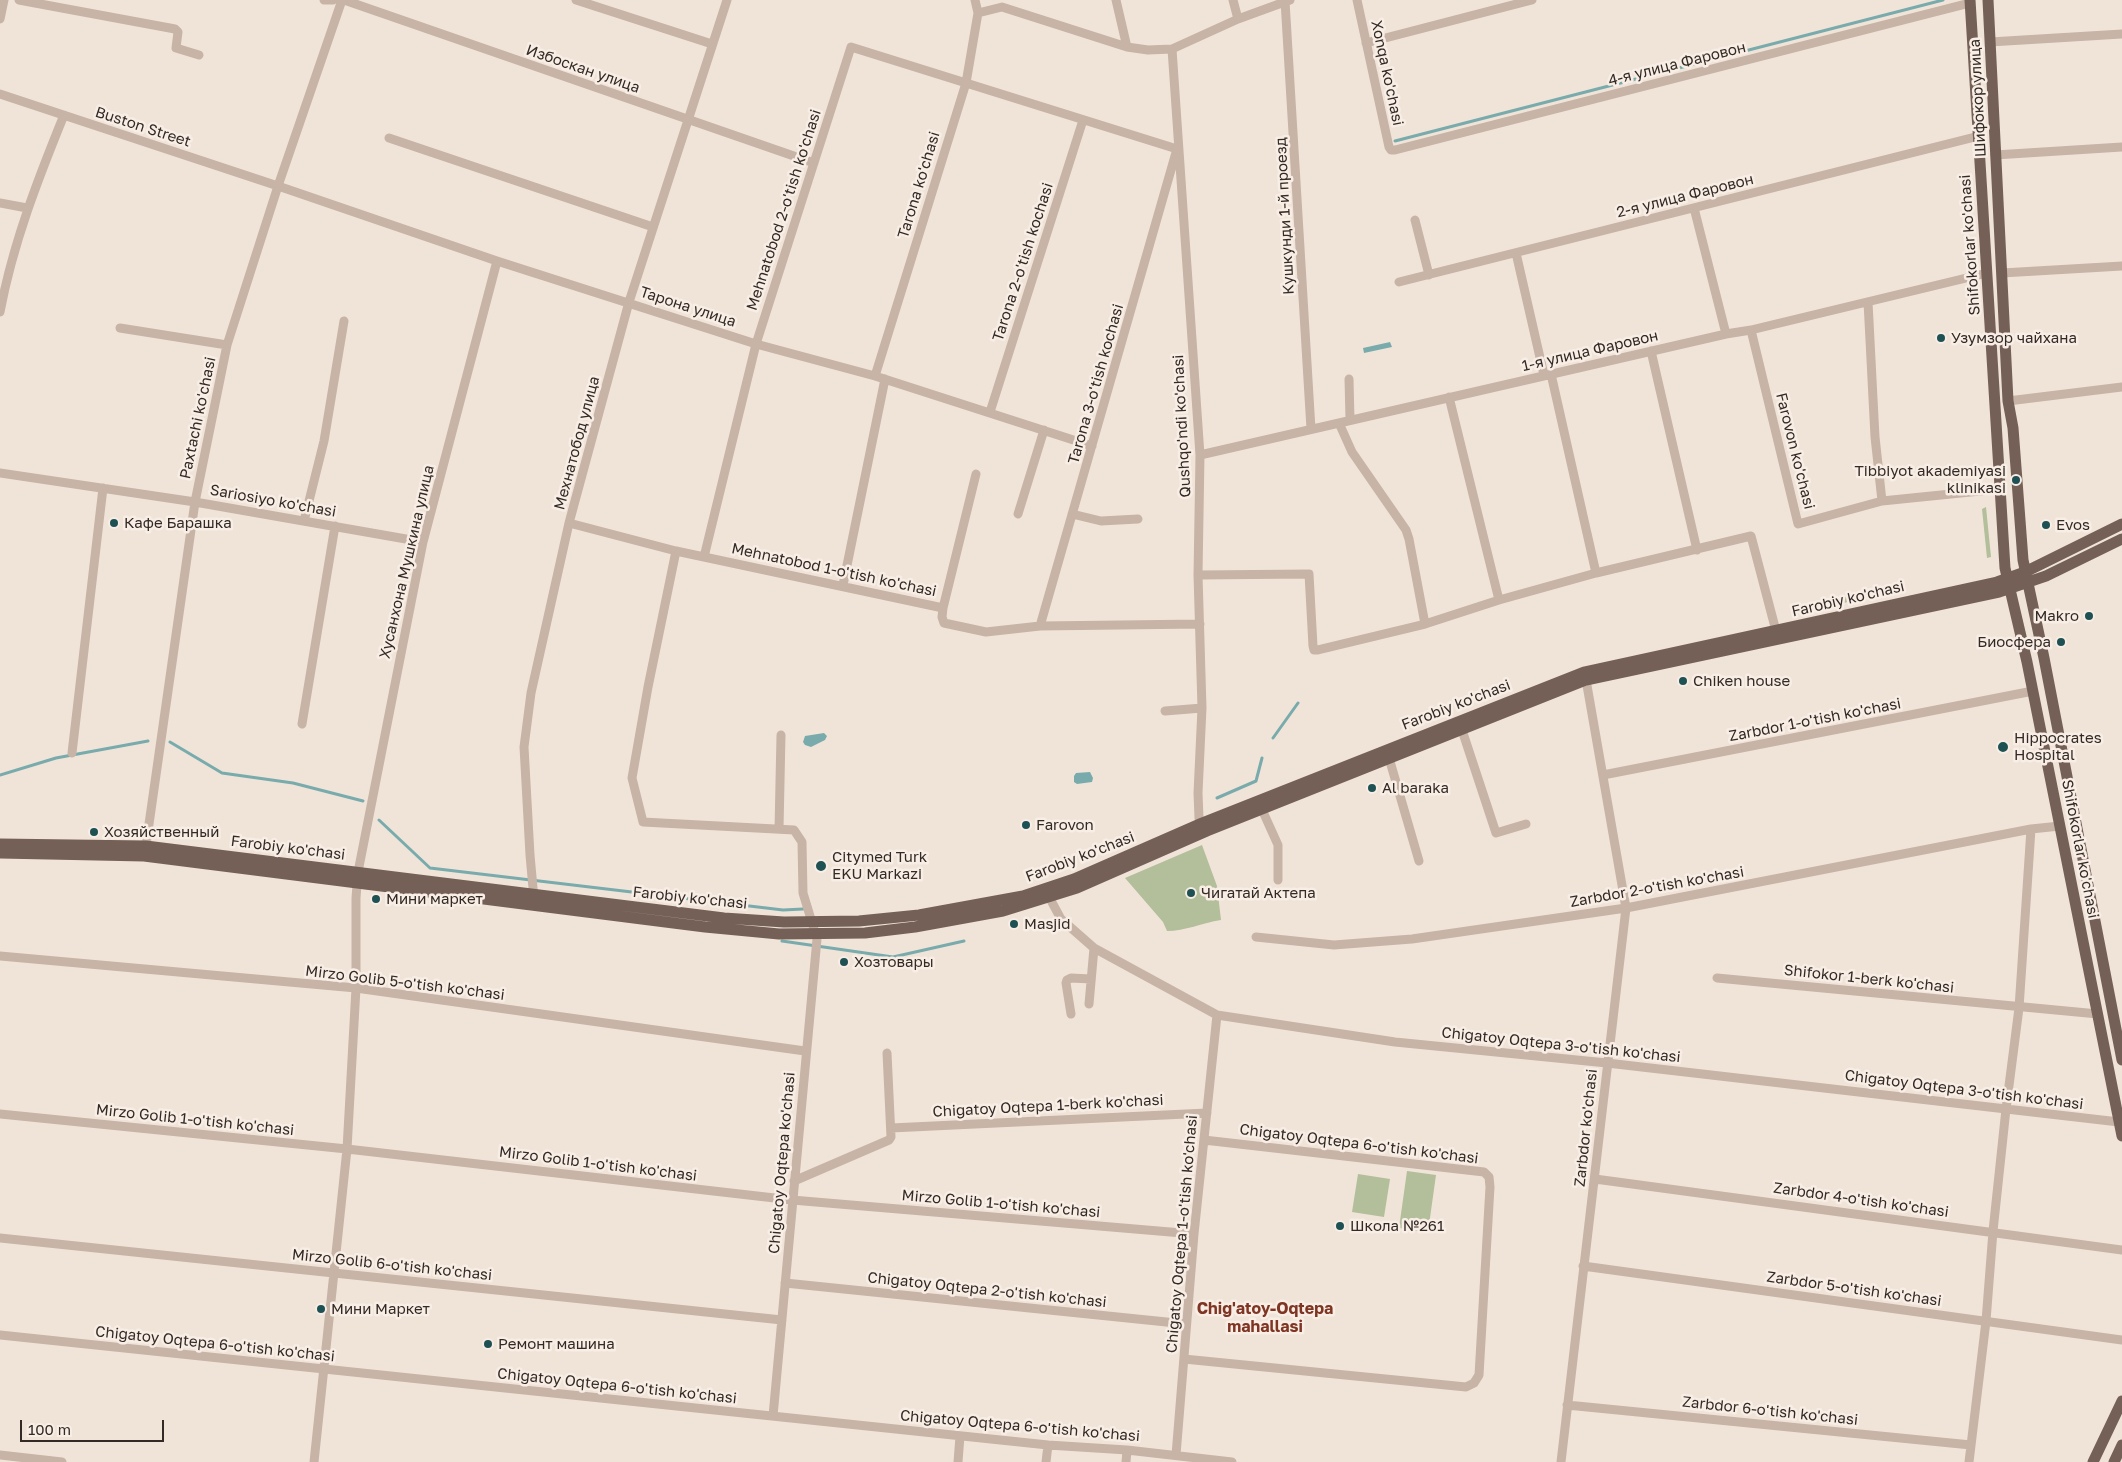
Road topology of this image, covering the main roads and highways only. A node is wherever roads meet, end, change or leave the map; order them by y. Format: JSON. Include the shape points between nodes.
{"nodes":[{"id":1,"x":1988,"y":0,"type":"edge"},
{"id":2,"x":1970,"y":1,"type":"edge"},
{"id":3,"x":1972,"y":33,"type":"junction"},
{"id":4,"x":1990,"y":37,"type":"junction"},
{"id":5,"x":2122,"y":524,"type":"edge"},
{"id":6,"x":2122,"y":539,"type":"edge"},
{"id":7,"x":2026,"y":577,"type":"junction"},
{"id":8,"x":2009,"y":583,"type":"junction"},
{"id":9,"x":2044,"y":658,"type":"junction"},
{"id":10,"x":2027,"y":662,"type":"junction"},
{"id":11,"x":1585,"y":676,"type":"junction"},
{"id":12,"x":1460,"y":724,"type":"junction"},
{"id":13,"x":1262,"y":804,"type":"junction"},
{"id":14,"x":0,"y":844,"type":"edge"},
{"id":15,"x":145,"y":851,"type":"junction"},
{"id":16,"x":0,"y":854,"type":"edge"},
{"id":17,"x":1048,"y":893,"type":"junction"},
{"id":18,"x":535,"y":900,"type":"junction"},
{"id":19,"x":2122,"y":1060,"type":"edge"},
{"id":20,"x":2122,"y":1136,"type":"edge"},
{"id":21,"x":2122,"y":1401,"type":"edge"},
{"id":22,"x":2122,"y":1444,"type":"edge"},
{"id":23,"x":2097,"y":1461,"type":"edge"},
{"id":24,"x":2114,"y":1462,"type":"edge"}],
"edges":[{"from":1,"to":4,"type":"main road","name":"Шифокор улица"},
{"from":2,"to":3,"type":"main road","name":"Shifokorlar ko'chasi"},
{"from":3,"to":4,"type":"main road"},
{"from":3,"to":8,"type":"main road","name":"Shifokorlar ko'chasi","via":[[2000,489]]},
{"from":4,"to":7,"type":"main road","name":"Шифокор улица","via":[[2008,401]]},
{"from":5,"to":7,"type":"main road","name":"Farobiy ko'chasi"},
{"from":6,"to":7,"type":"main road","name":"Farobiy ko'chasi","via":[[2046,576]]},
{"from":7,"to":8,"type":"main road","name":"Farobiy ko'chasi"},
{"from":7,"to":9,"type":"main road","name":"Shifokorlar ko'chasi"},
{"from":8,"to":10,"type":"main road","name":"Shifokorlar ko'chasi"},
{"from":8,"to":11,"type":"main road","name":"Farobiy ko'chasi"},
{"from":8,"to":11,"type":"main road","name":"Farobiy ko'chasi","via":[[1776,631]]},
{"from":9,"to":10,"type":"main road"},
{"from":9,"to":19,"type":"main road","name":"Shifokorlar ko'chasi"},
{"from":10,"to":20,"type":"main road","name":"Shifokorlar ko'chasi"},
{"from":11,"to":12,"type":"main road","name":"Farobiy ko'chasi"},
{"from":12,"to":13,"type":"main road","name":"Farobiy ko'chasi"},
{"from":12,"to":13,"type":"main road","name":"Farobiy ko'chasi","via":[[1389,758]]},
{"from":13,"to":17,"type":"main road","name":"Farobiy ko'chasi","via":[[1204,827],[1077,888]]},
{"from":14,"to":15,"type":"main road","name":"Farobiy ko'chasi"},
{"from":15,"to":16,"type":"main road","name":"Farobiy ko'chasi"},
{"from":15,"to":18,"type":"main road","name":"Farobiy ko'chasi"},
{"from":17,"to":18,"type":"main road","name":"Farobiy ko'chasi","via":[[919,915],[811,918],[724,918]]},
{"from":17,"to":18,"type":"main road","name":"Farobiy ko'chasi","via":[[1002,911],[922,926],[816,935],[724,929]]},
{"from":21,"to":23,"type":"main road"},
{"from":22,"to":24,"type":"main road"}]}
